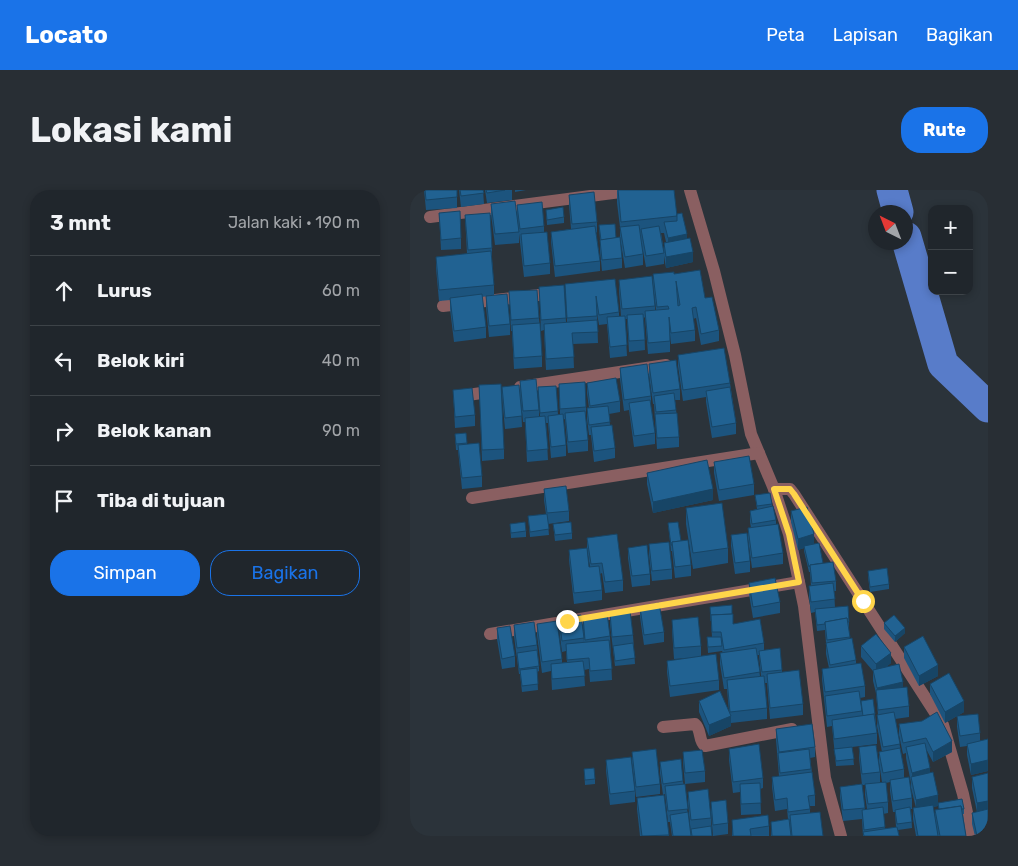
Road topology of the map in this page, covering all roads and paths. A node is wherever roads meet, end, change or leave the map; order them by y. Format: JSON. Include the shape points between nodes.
{"nodes":[{"id":1,"x":636,"y":190,"type":"edge"},
{"id":2,"x":690,"y":190,"type":"edge"},
{"id":3,"x":430,"y":216,"type":"dead end"},
{"id":4,"x":570,"y":292,"type":"edge"},
{"id":5,"x":443,"y":306,"type":"dead end"},
{"id":6,"x":676,"y":364,"type":"edge"},
{"id":7,"x":461,"y":396,"type":"edge"},
{"id":8,"x":759,"y":453,"type":"junction"},
{"id":9,"x":774,"y":489,"type":"junction"},
{"id":10,"x":472,"y":498,"type":"dead end"},
{"id":11,"x":799,"y":582,"type":"junction"},
{"id":12,"x":490,"y":634,"type":"dead end"},
{"id":13,"x":818,"y":723,"type":"junction"},
{"id":14,"x":663,"y":727,"type":"dead end"},
{"id":15,"x":841,"y":836,"type":"edge"},
{"id":16,"x":972,"y":836,"type":"edge"}],
"edges":[{"from":1,"to":3,"type":"street"},
{"from":2,"to":8,"type":"street","via":[[730,356]]},
{"from":4,"to":5,"type":"street"},
{"from":6,"to":7,"type":"street"},
{"from":8,"to":9,"type":"street"},
{"from":8,"to":10,"type":"street"},
{"from":9,"to":11,"type":"street","via":[[789,534]]},
{"from":9,"to":16,"type":"street","via":[[790,489],[794,494],[943,725]]},
{"from":11,"to":12,"type":"street"},
{"from":11,"to":13,"type":"street"},
{"from":13,"to":14,"type":"street","via":[[705,746],[695,724]]},
{"from":13,"to":15,"type":"street","via":[[824,778]]}]}
